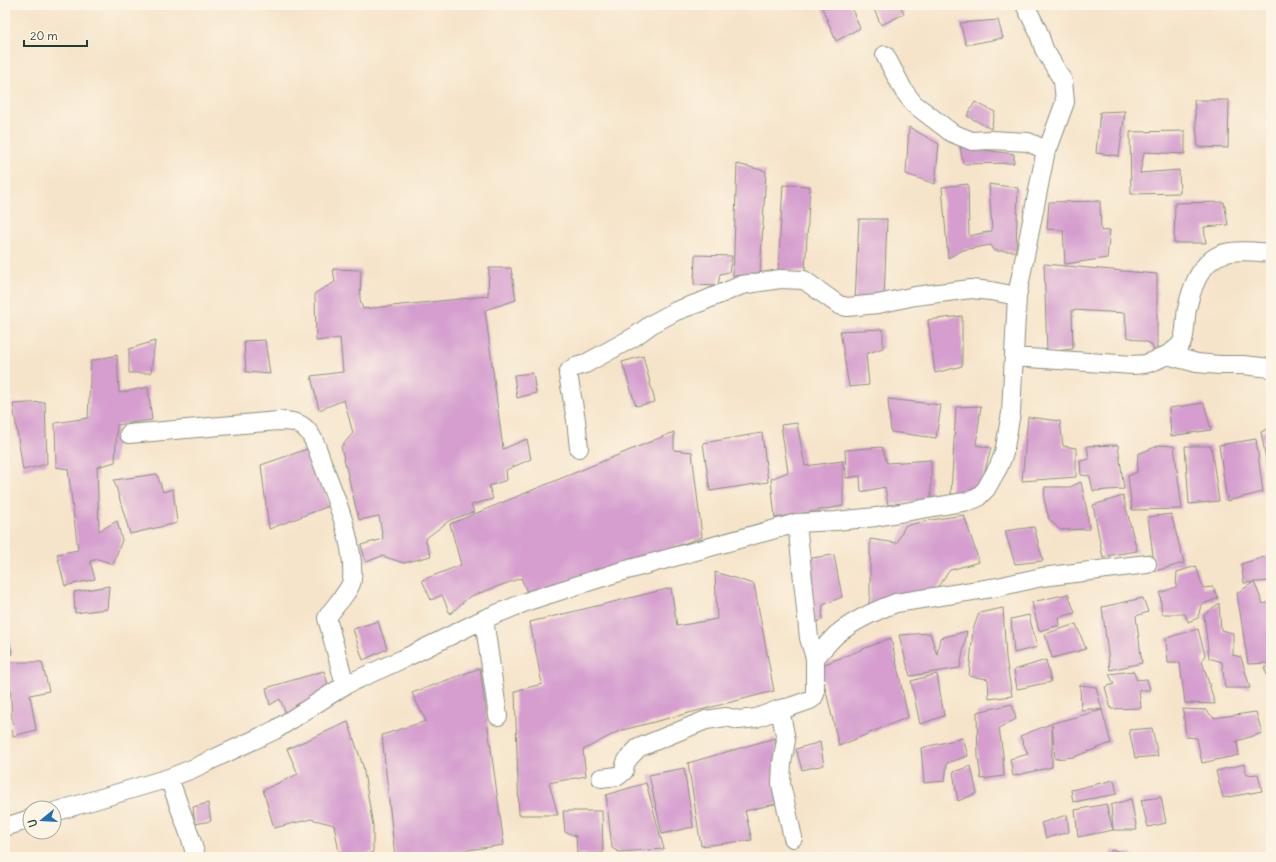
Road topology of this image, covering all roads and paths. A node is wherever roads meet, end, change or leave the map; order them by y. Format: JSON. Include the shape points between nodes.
{"nodes":[{"id":1,"x":1025,"y":5,"type":"edge"},
{"id":2,"x":885,"y":55,"type":"dead end"},
{"id":3,"x":1046,"y":150,"type":"junction"},
{"id":4,"x":1271,"y":253,"type":"edge"},
{"id":5,"x":1017,"y":296,"type":"junction"},
{"id":6,"x":1167,"y":355,"type":"junction"},
{"id":7,"x":1014,"y":357,"type":"junction"},
{"id":8,"x":1271,"y":368,"type":"edge"},
{"id":9,"x":130,"y":434,"type":"dead end"},
{"id":10,"x":579,"y":448,"type":"dead end"},
{"id":11,"x":798,"y":523,"type":"junction"},
{"id":12,"x":1147,"y":564,"type":"dead end"},
{"id":13,"x":484,"y":619,"type":"junction"},
{"id":14,"x":815,"y":658,"type":"junction"},
{"id":15,"x":345,"y":685,"type":"junction"},
{"id":16,"x":780,"y":709,"type":"junction"},
{"id":17,"x":498,"y":716,"type":"dead end"},
{"id":18,"x":169,"y":778,"type":"junction"},
{"id":19,"x":601,"y":778,"type":"dead end"},
{"id":20,"x":62,"y":810,"type":"edge"},
{"id":21,"x":22,"y":822,"type":"edge"},
{"id":22,"x":5,"y":827,"type":"edge"},
{"id":23,"x":793,"y":838,"type":"dead end"},
{"id":24,"x":196,"y":857,"type":"edge"}],
"edges":[{"from":1,"to":3,"type":"street","via":[[1044,49],[1062,81],[1065,102]]},
{"from":2,"to":3,"type":"street","via":[[914,104],[952,134],[972,141],[1028,142]]},
{"from":3,"to":5,"type":"street"},
{"from":4,"to":6,"type":"street","via":[[1231,252],[1211,260],[1195,282],[1187,309],[1183,340],[1177,349]]},
{"from":5,"to":7,"type":"street"},
{"from":5,"to":10,"type":"street","via":[[971,289],[847,307],[839,305],[804,280],[780,279],[742,285],[676,311],[634,337],[570,370],[568,374]]},
{"from":6,"to":7,"type":"street","via":[[1148,364],[1133,365]]},
{"from":6,"to":8,"type":"street","via":[[1197,363]]},
{"from":7,"to":11,"type":"street","via":[[1011,413],[1004,453],[986,489],[977,498],[876,517]]},
{"from":9,"to":15,"type":"street","via":[[278,421],[301,424],[308,430],[342,515],[350,551],[352,581],[327,618]]},
{"from":11,"to":13,"type":"street","via":[[616,573],[531,600]]},
{"from":11,"to":14,"type":"street","via":[[809,638]]},
{"from":12,"to":14,"type":"street","via":[[1042,577],[998,587],[896,603],[881,608],[837,635]]},
{"from":13,"to":15,"type":"street"},
{"from":13,"to":17,"type":"street"},
{"from":14,"to":16,"type":"street","via":[[813,698]]},
{"from":15,"to":18,"type":"street","via":[[275,730]]},
{"from":16,"to":19,"type":"street","via":[[756,718],[739,720],[726,717],[706,720],[638,748],[627,759],[624,771],[618,776]]},
{"from":16,"to":23,"type":"street","via":[[786,740],[781,784]]},
{"from":18,"to":20,"type":"street"},
{"from":18,"to":24,"type":"street"},
{"from":21,"to":22,"type":"street"}]}
